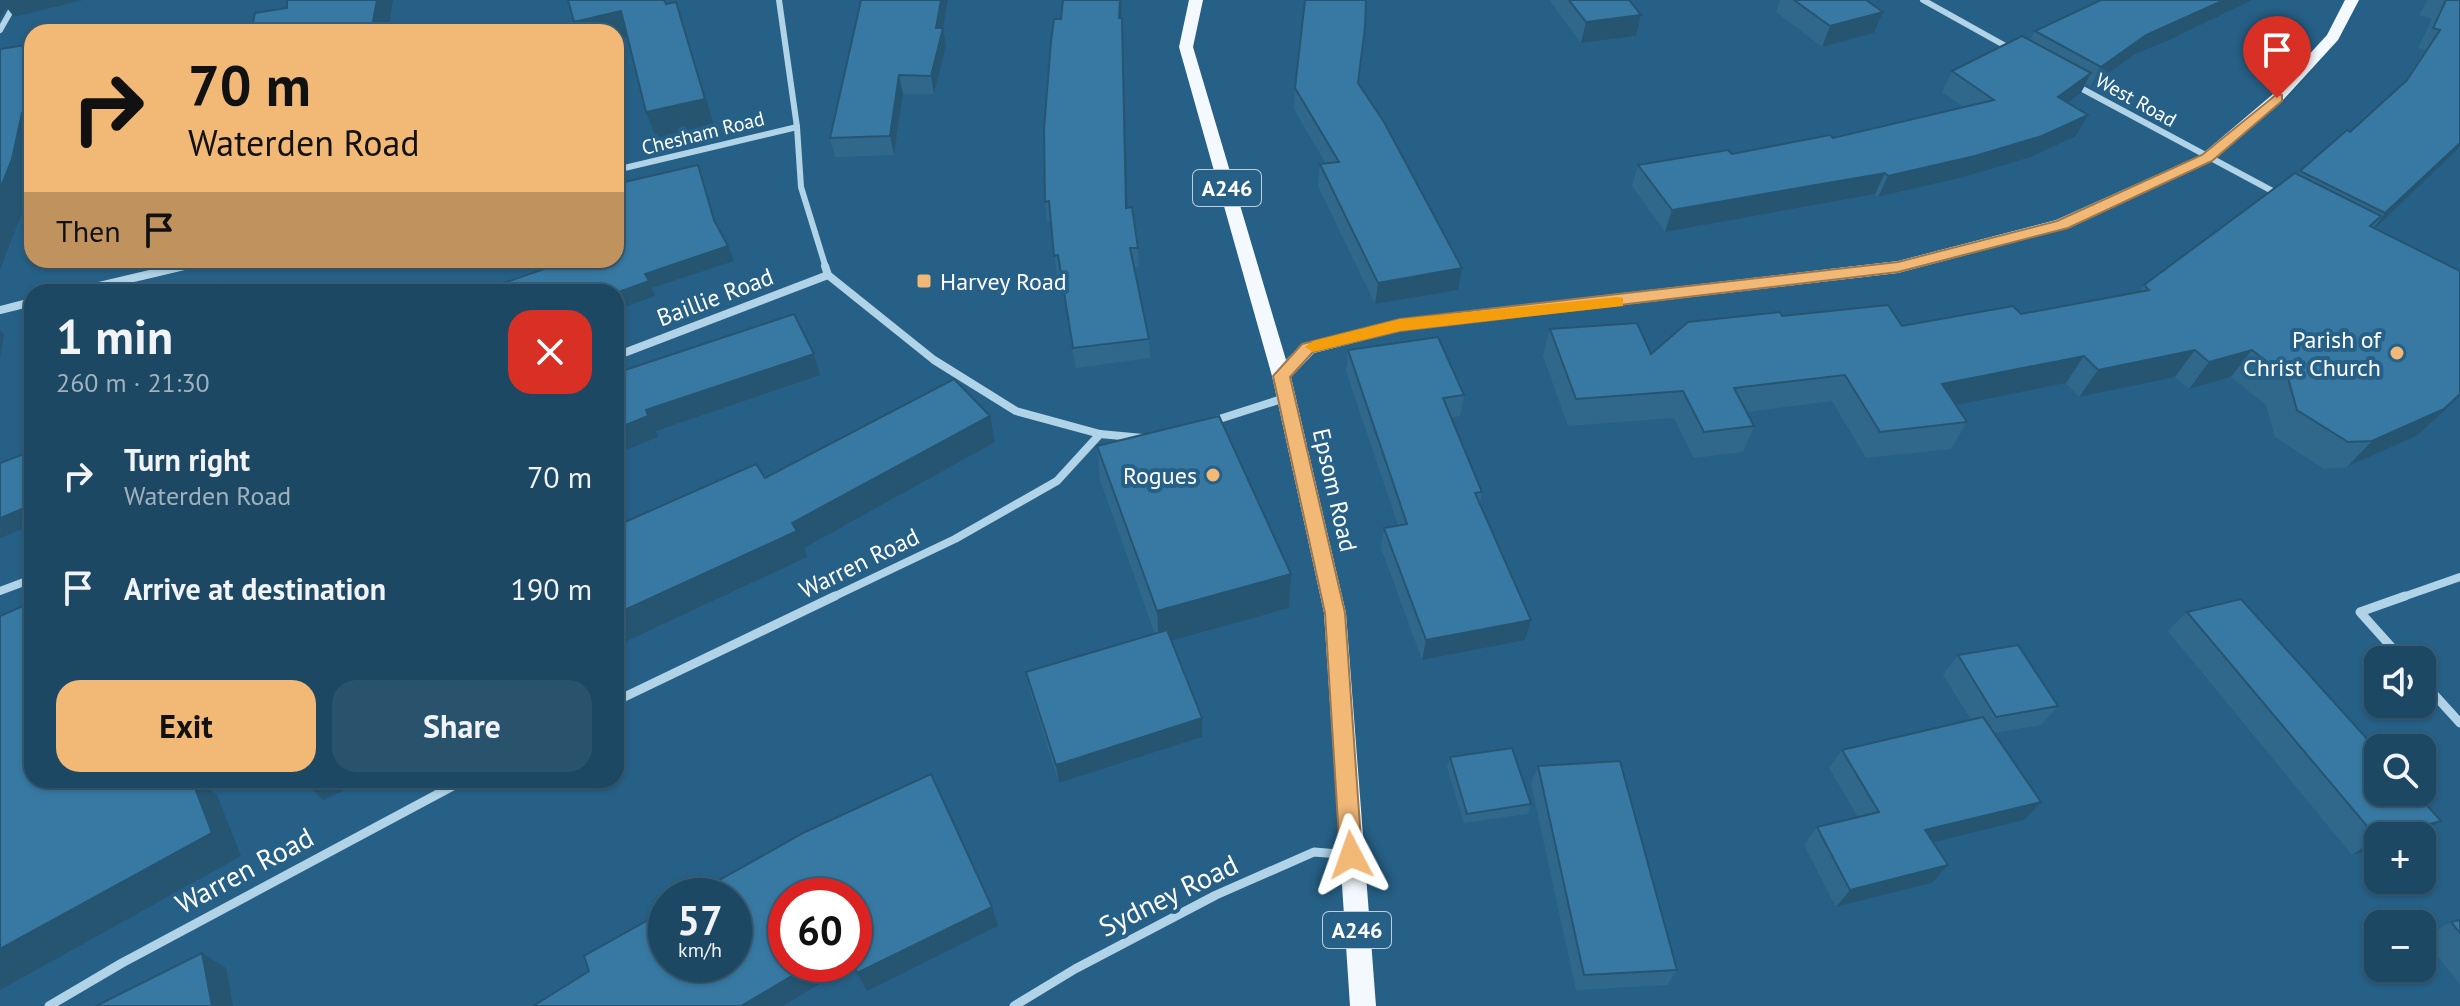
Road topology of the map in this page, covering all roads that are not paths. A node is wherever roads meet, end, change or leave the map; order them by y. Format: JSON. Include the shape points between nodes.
{"nodes":[{"id":1,"x":17,"y":0,"type":"edge"},
{"id":2,"x":779,"y":0,"type":"edge"},
{"id":3,"x":1196,"y":0,"type":"edge"},
{"id":4,"x":1923,"y":0,"type":"edge"},
{"id":5,"x":2352,"y":0,"type":"edge"},
{"id":6,"x":0,"y":30,"type":"edge"},
{"id":7,"x":2018,"y":53,"type":"edge"},
{"id":8,"x":2072,"y":83,"type":"edge"},
{"id":9,"x":797,"y":127,"type":"junction"},
{"id":10,"x":2207,"y":158,"type":"junction"},
{"id":11,"x":624,"y":168,"type":"edge"},
{"id":12,"x":2291,"y":200,"type":"edge"},
{"id":13,"x":157,"y":268,"type":"edge"},
{"id":14,"x":828,"y":275,"type":"junction"},
{"id":15,"x":102,"y":284,"type":"edge"},
{"id":16,"x":24,"y":304,"type":"edge"},
{"id":17,"x":0,"y":310,"type":"edge"},
{"id":18,"x":624,"y":353,"type":"edge"},
{"id":19,"x":1281,"y":376,"type":"junction"},
{"id":20,"x":1285,"y":398,"type":"junction"},
{"id":21,"x":1201,"y":425,"type":"edge"},
{"id":22,"x":1100,"y":434,"type":"junction"},
{"id":23,"x":1159,"y":435,"type":"edge"},
{"id":24,"x":2460,"y":577,"type":"edge"},
{"id":25,"x":24,"y":582,"type":"edge"},
{"id":26,"x":0,"y":591,"type":"edge"},
{"id":27,"x":2390,"y":646,"type":"edge"},
{"id":28,"x":2436,"y":696,"type":"edge"},
{"id":29,"x":624,"y":697,"type":"edge"},
{"id":30,"x":2460,"y":723,"type":"edge"},
{"id":31,"x":449,"y":788,"type":"edge"},
{"id":32,"x":1351,"y":855,"type":"junction"},
{"id":33,"x":49,"y":1006,"type":"edge"},
{"id":34,"x":1014,"y":1006,"type":"edge"},
{"id":35,"x":1363,"y":1006,"type":"edge"}],
"edges":[{"from":1,"to":6,"type":"street"},
{"from":2,"to":9,"type":"street"},
{"from":3,"to":19,"type":"main road","name":"Epsom Road","number":"A246","via":[[1186,47]]},
{"from":4,"to":7,"type":"street"},
{"from":5,"to":10,"type":"main road","via":[[2333,37],[2296,78]]},
{"from":8,"to":10,"type":"street","name":"West Road"},
{"from":9,"to":11,"type":"street","name":"Chesham Road"},
{"from":9,"to":14,"type":"street","via":[[801,187]]},
{"from":10,"to":12,"type":"street","name":"West Road"},
{"from":10,"to":19,"type":"main road","via":[[2062,224],[1898,267],[1400,325],[1308,348]]},
{"from":13,"to":15,"type":"street"},
{"from":14,"to":18,"type":"street","name":"Baillie Road"},
{"from":14,"to":22,"type":"street","via":[[934,360],[1016,411]]},
{"from":16,"to":17,"type":"street"},
{"from":19,"to":20,"type":"main road","name":"Epsom Road","number":"A246"},
{"from":20,"to":21,"type":"street"},
{"from":20,"to":32,"type":"main road","name":"Epsom Road","number":"A246","via":[[1335,613]]},
{"from":22,"to":23,"type":"street"},
{"from":22,"to":29,"type":"street","name":"Warren Road","via":[[1057,481],[955,539]]},
{"from":24,"to":27,"type":"street","via":[[2360,612]]},
{"from":25,"to":26,"type":"street"},
{"from":28,"to":30,"type":"street"},
{"from":31,"to":33,"type":"street","name":"Warren Road"},
{"from":32,"to":34,"type":"street","name":"Sydney Road","via":[[1314,852],[1216,895]]},
{"from":32,"to":35,"type":"main road","name":"Epsom Road","number":"A246"}]}
